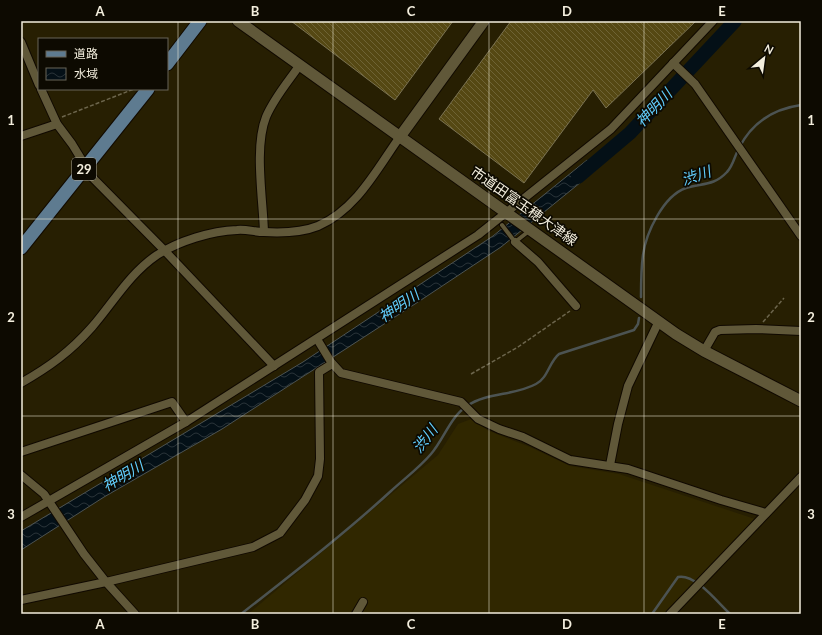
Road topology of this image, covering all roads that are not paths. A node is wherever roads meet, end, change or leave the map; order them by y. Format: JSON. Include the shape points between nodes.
{"nodes":[{"id":1,"x":200,"y":21,"type":"edge"},
{"id":2,"x":238,"y":21,"type":"edge"},
{"id":3,"x":484,"y":21,"type":"edge"},
{"id":4,"x":713,"y":21,"type":"edge"},
{"id":5,"x":21,"y":42,"type":"edge"},
{"id":6,"x":168,"y":63,"type":"edge"},
{"id":7,"x":675,"y":65,"type":"junction"},
{"id":8,"x":299,"y":66,"type":"junction"},
{"id":9,"x":38,"y":83,"type":"edge"},
{"id":10,"x":41,"y":90,"type":"edge"},
{"id":11,"x":147,"y":90,"type":"edge"},
{"id":12,"x":56,"y":122,"type":"junction"},
{"id":13,"x":21,"y":136,"type":"edge"},
{"id":14,"x":399,"y":138,"type":"junction"},
{"id":15,"x":85,"y":168,"type":"junction"},
{"id":16,"x":510,"y":214,"type":"junction"},
{"id":17,"x":500,"y":223,"type":"junction"},
{"id":18,"x":530,"y":229,"type":"junction"},
{"id":19,"x":264,"y":232,"type":"junction"},
{"id":20,"x":801,"y":236,"type":"edge"},
{"id":21,"x":514,"y":241,"type":"junction"},
{"id":22,"x":21,"y":248,"type":"edge"},
{"id":23,"x":165,"y":251,"type":"junction"},
{"id":24,"x":576,"y":306,"type":"road end"},
{"id":25,"x":659,"y":321,"type":"junction"},
{"id":26,"x":801,"y":331,"type":"edge"},
{"id":27,"x":319,"y":342,"type":"junction"},
{"id":28,"x":704,"y":351,"type":"junction"},
{"id":29,"x":331,"y":363,"type":"junction"},
{"id":30,"x":274,"y":366,"type":"junction"},
{"id":31,"x":21,"y":383,"type":"edge"},
{"id":32,"x":801,"y":401,"type":"edge"},
{"id":33,"x":186,"y":422,"type":"junction"},
{"id":34,"x":21,"y":452,"type":"edge"},
{"id":35,"x":610,"y":465,"type":"junction"},
{"id":36,"x":21,"y":474,"type":"edge"},
{"id":37,"x":801,"y":477,"type":"edge"},
{"id":38,"x":50,"y":504,"type":"junction"},
{"id":39,"x":766,"y":513,"type":"junction"},
{"id":40,"x":21,"y":517,"type":"edge"},
{"id":41,"x":106,"y":582,"type":"junction"},
{"id":42,"x":21,"y":600,"type":"edge"},
{"id":43,"x":363,"y":602,"type":"dead end"},
{"id":44,"x":135,"y":614,"type":"edge"},
{"id":45,"x":356,"y":614,"type":"edge"},
{"id":46,"x":670,"y":614,"type":"edge"}],
"edges":[{"from":1,"to":6,"type":"main road"},
{"from":2,"to":8,"type":"street","name":"市道田富玉穂大津線"},
{"from":3,"to":14,"type":"street"},
{"from":4,"to":7,"type":"street"},
{"from":5,"to":9,"type":"street"},
{"from":7,"to":16,"type":"street","via":[[611,129]]},
{"from":7,"to":20,"type":"street","via":[[696,84]]},
{"from":8,"to":14,"type":"street","name":"市道田富玉穂大津線"},
{"from":8,"to":19,"type":"street","via":[[274,101],[261,134]]},
{"from":10,"to":12,"type":"street"},
{"from":11,"to":15,"type":"main road","number":"29"},
{"from":12,"to":13,"type":"street"},
{"from":12,"to":15,"type":"street"},
{"from":14,"to":16,"type":"street","name":"市道田富玉穂大津線"},
{"from":14,"to":19,"type":"street","via":[[361,193],[339,213],[306,230]]},
{"from":15,"to":22,"type":"main road","number":"29"},
{"from":15,"to":23,"type":"street"},
{"from":16,"to":17,"type":"street"},
{"from":16,"to":18,"type":"street","name":"市道田富玉穂大津線"},
{"from":17,"to":21,"type":"lane"},
{"from":17,"to":27,"type":"street","via":[[478,235]]},
{"from":18,"to":21,"type":"lane"},
{"from":18,"to":25,"type":"street","name":"市道田富玉穂大津線"},
{"from":19,"to":23,"type":"street","via":[[220,232],[179,244]]},
{"from":21,"to":24,"type":"street","via":[[538,262]]},
{"from":23,"to":30,"type":"street"},
{"from":23,"to":31,"type":"street","via":[[144,265],[130,279],[93,326],[60,359]]},
{"from":25,"to":28,"type":"street","name":"市道田富玉穂大津線"},
{"from":25,"to":35,"type":"street","via":[[628,386]]},
{"from":26,"to":28,"type":"street","via":[[720,330],[715,332]]},
{"from":27,"to":29,"type":"street"},
{"from":27,"to":30,"type":"street"},
{"from":28,"to":32,"type":"street","name":"市道田富玉穂大津線"},
{"from":29,"to":35,"type":"street","via":[[341,373],[461,402],[478,419],[570,460]]},
{"from":29,"to":41,"type":"street","via":[[319,372],[318,476],[305,500],[280,533],[253,547]]},
{"from":30,"to":33,"type":"street"},
{"from":33,"to":34,"type":"street","via":[[172,402]]},
{"from":33,"to":38,"type":"street"},
{"from":35,"to":39,"type":"street"},
{"from":36,"to":38,"type":"street","via":[[44,494]]},
{"from":37,"to":39,"type":"street"},
{"from":38,"to":40,"type":"street"},
{"from":38,"to":41,"type":"street"},
{"from":39,"to":46,"type":"street"},
{"from":41,"to":42,"type":"street"},
{"from":41,"to":44,"type":"street"},
{"from":43,"to":45,"type":"street"}]}
